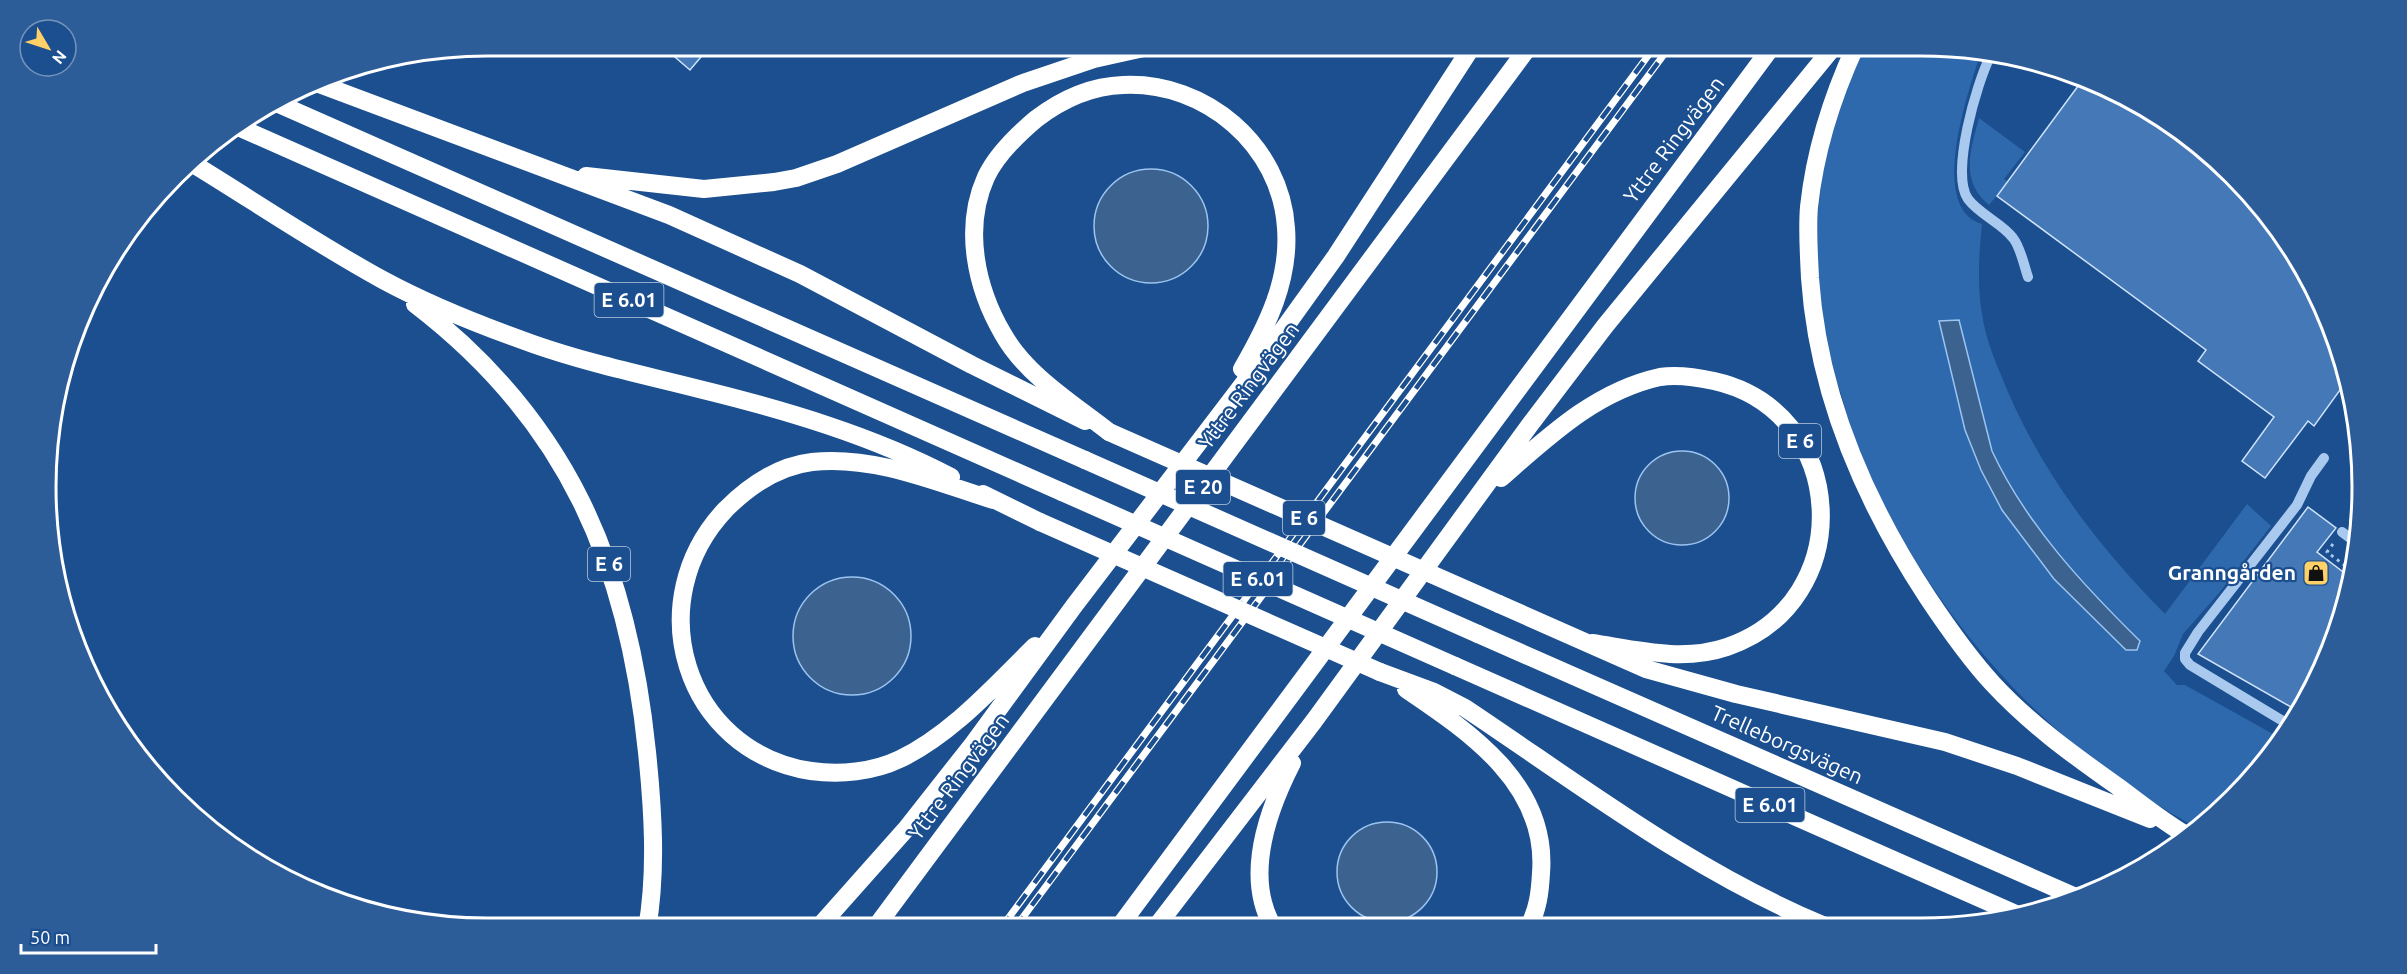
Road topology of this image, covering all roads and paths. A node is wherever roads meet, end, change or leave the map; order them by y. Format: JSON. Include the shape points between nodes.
{"nodes":[{"id":1,"x":1108,"y":56,"type":"edge"},
{"id":2,"x":1466,"y":56,"type":"edge"},
{"id":3,"x":1522,"y":56,"type":"edge"},
{"id":4,"x":1765,"y":56,"type":"edge"},
{"id":5,"x":1827,"y":56,"type":"edge"},
{"id":6,"x":1851,"y":56,"type":"edge"},
{"id":7,"x":1988,"y":61,"type":"edge"},
{"id":8,"x":326,"y":86,"type":"edge"},
{"id":9,"x":284,"y":106,"type":"edge"},
{"id":10,"x":245,"y":130,"type":"edge"},
{"id":11,"x":198,"y":167,"type":"edge"},
{"id":12,"x":557,"y":173,"type":"junction"},
{"id":13,"x":2028,"y":277,"type":"dead end"},
{"id":14,"x":383,"y":280,"type":"junction"},
{"id":15,"x":1109,"y":432,"type":"junction"},
{"id":16,"x":1203,"y":435,"type":"junction"},
{"id":17,"x":2324,"y":458,"type":"dead end"},
{"id":18,"x":993,"y":500,"type":"junction"},
{"id":19,"x":1474,"y":501,"type":"junction"},
{"id":20,"x":2342,"y":532,"type":"joint"},
{"id":21,"x":2349,"y":537,"type":"edge"},
{"id":22,"x":2344,"y":565,"type":"edge"},
{"id":23,"x":1074,"y":606,"type":"junction"},
{"id":24,"x":1592,"y":644,"type":"junction"},
{"id":25,"x":1431,"y":698,"type":"junction"},
{"id":26,"x":1314,"y":721,"type":"junction"},
{"id":27,"x":2283,"y":721,"type":"edge"},
{"id":28,"x":2180,"y":831,"type":"edge"},
{"id":29,"x":2180,"y":831,"type":"edge"},
{"id":30,"x":2067,"y":893,"type":"edge"},
{"id":31,"x":2006,"y":910,"type":"edge"},
{"id":32,"x":648,"y":918,"type":"edge"},
{"id":33,"x":827,"y":918,"type":"edge"},
{"id":34,"x":882,"y":918,"type":"edge"},
{"id":35,"x":1126,"y":918,"type":"edge"},
{"id":36,"x":1162,"y":918,"type":"edge"},
{"id":37,"x":1268,"y":918,"type":"edge"},
{"id":38,"x":1532,"y":918,"type":"edge"},
{"id":39,"x":1808,"y":918,"type":"edge"}],
"edges":[{"from":1,"to":12,"type":"highway","via":[[1023,83],[796,178],[704,189]]},
{"from":2,"to":16,"type":"highway","via":[[1336,256]]},
{"from":3,"to":34,"type":"highway","name":"Yttre Ringvägen","number":"E 20"},
{"from":4,"to":35,"type":"highway","name":"Yttre Ringvägen"},
{"from":5,"to":19,"type":"highway","via":[[1605,326]]},
{"from":6,"to":28,"type":"highway","via":[[1822,135],[1808,240],[1817,341],[1857,471],[1883,526],[1910,570],[1963,648],[1993,684],[2065,749]]},
{"from":7,"to":13,"type":"lane","via":[[1966,132],[1962,179],[1967,197],[1980,212],[2014,238]]},
{"from":8,"to":12,"type":"highway","number":"E 6"},
{"from":9,"to":30,"type":"highway","name":"Trelleborgsvägen","number":"E 6.01","bridge":true},
{"from":10,"to":31,"type":"highway","number":"E 6.01","bridge":true},
{"from":11,"to":14,"type":"highway","number":"E 6"},
{"from":12,"to":15,"type":"highway","number":"E 6","via":[[669,215],[801,274]]},
{"from":14,"to":18,"type":"highway","via":[[440,308],[534,344],[754,403],[855,436],[927,465]]},
{"from":14,"to":32,"type":"highway","number":"E 6","via":[[467,346],[508,390],[545,437],[603,547],[632,646],[646,745],[653,835]]},
{"from":15,"to":16,"type":"highway","via":[[1014,352],[991,312],[976,267],[975,225],[986,177],[1014,137],[1066,100],[1125,85],[1188,95],[1227,116],[1260,152],[1279,189],[1287,230],[1273,311]]},
{"from":15,"to":24,"type":"highway","number":"E 6","bridge":true},
{"from":16,"to":23,"type":"highway"},
{"from":17,"to":27,"type":"lane","via":[[2297,505],[2186,653],[2185,660],[2190,665]]},
{"from":18,"to":23,"type":"highway","via":[[924,478],[844,460],[809,462],[766,476],[741,494],[716,520],[702,539],[688,571],[681,600],[680,631],[692,680],[702,701],[726,729],[771,760],[831,774],[875,767],[899,760],[956,721]]},
{"from":18,"to":25,"type":"highway","bridge":true},
{"from":19,"to":24,"type":"highway","number":"E 6","via":[[1587,407],[1658,378],[1676,375],[1733,387],[1765,405],[1800,441],[1815,476],[1822,521],[1810,573],[1784,612],[1758,633],[1726,648],[1709,651],[1669,656]]},
{"from":19,"to":26,"type":"highway","number":"E 6"},
{"from":20,"to":21,"type":"lane"},
{"from":20,"to":22,"type":"path","via":[[2327,552]]},
{"from":23,"to":33,"type":"highway","via":[[906,829]]},
{"from":24,"to":29,"type":"highway","via":[[1686,682],[1945,742],[2017,766]]},
{"from":25,"to":38,"type":"highway","via":[[1486,747],[1524,793],[1538,827],[1542,863],[1539,898]]},
{"from":25,"to":39,"type":"highway","via":[[1465,708],[1685,855]]},
{"from":26,"to":36,"type":"highway","number":"E 6"},
{"from":26,"to":37,"type":"highway","via":[[1282,783],[1265,833],[1262,896]]}]}
